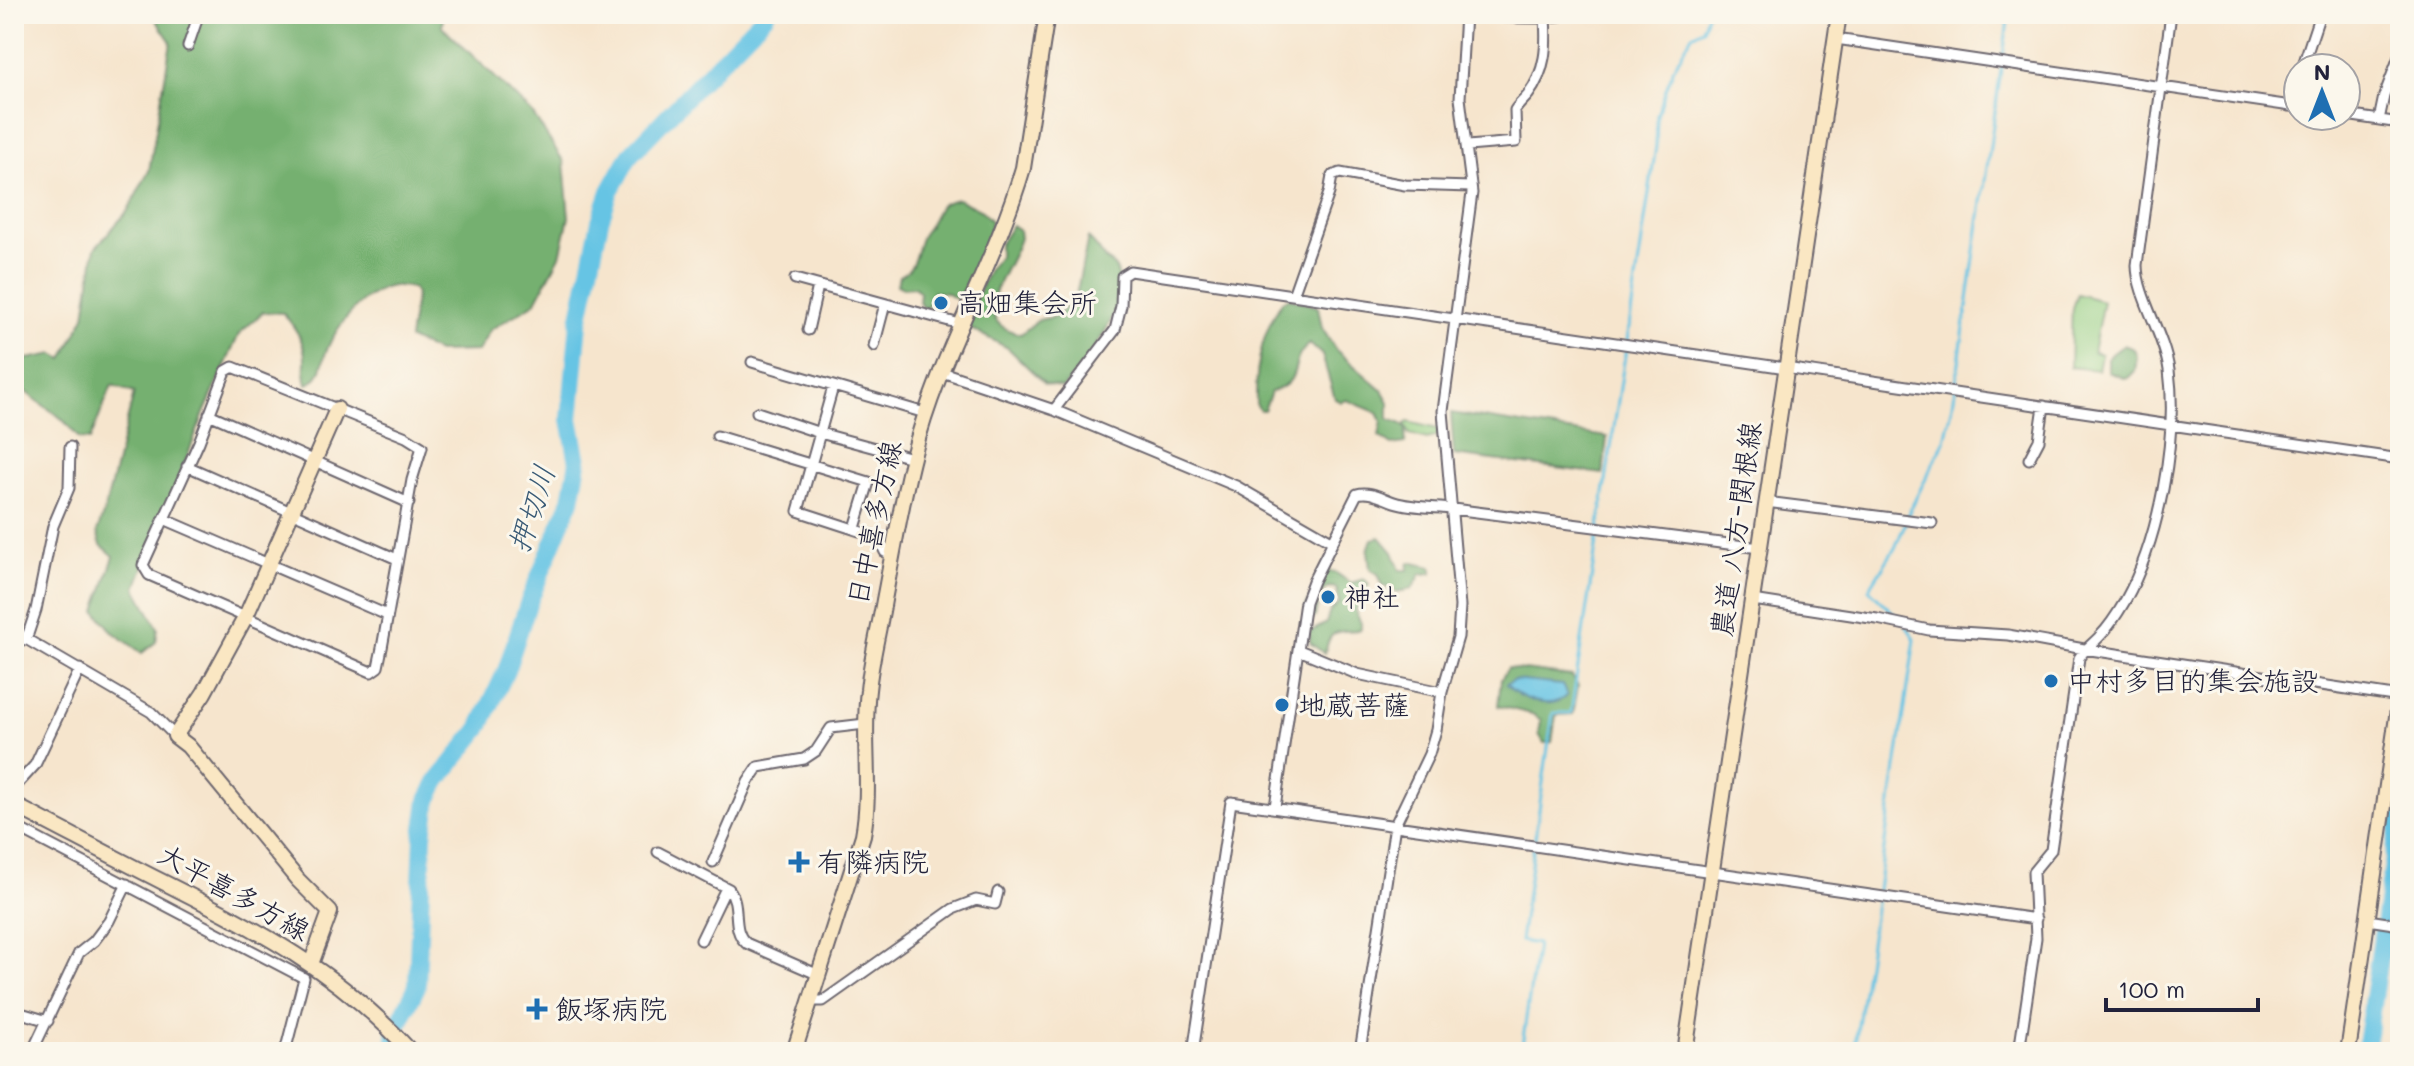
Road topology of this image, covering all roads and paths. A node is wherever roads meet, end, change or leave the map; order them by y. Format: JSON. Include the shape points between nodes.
{"nodes":[{"id":1,"x":199,"y":14,"type":"edge"},
{"id":2,"x":1047,"y":14,"type":"edge"},
{"id":3,"x":1574,"y":14,"type":"edge"},
{"id":4,"x":1839,"y":14,"type":"edge"},
{"id":5,"x":2171,"y":14,"type":"edge"},
{"id":6,"x":2320,"y":14,"type":"edge"},
{"id":7,"x":1465,"y":15,"type":"edge"},
{"id":8,"x":1545,"y":18,"type":"junction"},
{"id":9,"x":1836,"y":39,"type":"junction"},
{"id":10,"x":188,"y":46,"type":"dead end"},
{"id":11,"x":2307,"y":52,"type":"edge"},
{"id":12,"x":2400,"y":54,"type":"edge"},
{"id":13,"x":2162,"y":89,"type":"junction"},
{"id":14,"x":2282,"y":104,"type":"edge"},
{"id":15,"x":2362,"y":117,"type":"edge"},
{"id":16,"x":2379,"y":120,"type":"junction"},
{"id":17,"x":2400,"y":123,"type":"edge"},
{"id":18,"x":1468,"y":146,"type":"junction"},
{"id":19,"x":1471,"y":187,"type":"junction"},
{"id":20,"x":795,"y":279,"type":"dead end"},
{"id":21,"x":818,"y":286,"type":"junction"},
{"id":22,"x":1293,"y":295,"type":"junction"},
{"id":23,"x":885,"y":304,"type":"junction"},
{"id":24,"x":1455,"y":320,"type":"junction"},
{"id":25,"x":960,"y":324,"type":"junction"},
{"id":26,"x":808,"y":330,"type":"dead end"},
{"id":27,"x":874,"y":346,"type":"dead end"},
{"id":28,"x":752,"y":362,"type":"dead end"},
{"id":29,"x":1786,"y":369,"type":"junction"},
{"id":30,"x":939,"y":371,"type":"junction"},
{"id":31,"x":833,"y":387,"type":"junction"},
{"id":32,"x":2044,"y":406,"type":"junction"},
{"id":33,"x":337,"y":409,"type":"junction"},
{"id":34,"x":1054,"y":410,"type":"junction"},
{"id":35,"x":757,"y":412,"type":"dead end"},
{"id":36,"x":925,"y":413,"type":"junction"},
{"id":37,"x":209,"y":414,"type":"junction"},
{"id":38,"x":2170,"y":424,"type":"junction"},
{"id":39,"x":820,"y":433,"type":"junction"},
{"id":40,"x":717,"y":436,"type":"dead end"},
{"id":41,"x":70,"y":447,"type":"dead end"},
{"id":42,"x":912,"y":458,"type":"junction"},
{"id":43,"x":2029,"y":459,"type":"dead end"},
{"id":44,"x":2400,"y":459,"type":"edge"},
{"id":45,"x":314,"y":460,"type":"junction"},
{"id":46,"x":812,"y":464,"type":"junction"},
{"id":47,"x":187,"y":466,"type":"junction"},
{"id":48,"x":1766,"y":502,"type":"junction"},
{"id":49,"x":409,"y":503,"type":"junction"},
{"id":50,"x":1453,"y":509,"type":"junction"},
{"id":51,"x":292,"y":513,"type":"junction"},
{"id":52,"x":164,"y":519,"type":"junction"},
{"id":53,"x":1932,"y":523,"type":"dead end"},
{"id":54,"x":855,"y":528,"type":"junction"},
{"id":55,"x":1333,"y":542,"type":"junction"},
{"id":56,"x":1760,"y":548,"type":"junction"},
{"id":57,"x":893,"y":556,"type":"junction"},
{"id":58,"x":397,"y":559,"type":"junction"},
{"id":59,"x":269,"y":564,"type":"junction"},
{"id":60,"x":1753,"y":600,"type":"junction"},
{"id":61,"x":387,"y":615,"type":"junction"},
{"id":62,"x":246,"y":616,"type":"junction"},
{"id":63,"x":14,"y":632,"type":"edge"},
{"id":64,"x":26,"y":640,"type":"junction"},
{"id":65,"x":2084,"y":649,"type":"junction"},
{"id":66,"x":1299,"y":650,"type":"junction"},
{"id":67,"x":80,"y":669,"type":"junction"},
{"id":68,"x":1442,"y":692,"type":"junction"},
{"id":69,"x":2400,"y":696,"type":"edge"},
{"id":70,"x":865,"y":724,"type":"junction"},
{"id":71,"x":175,"y":736,"type":"junction"},
{"id":72,"x":14,"y":788,"type":"edge"},
{"id":73,"x":14,"y":805,"type":"edge"},
{"id":74,"x":1275,"y":807,"type":"junction"},
{"id":75,"x":1395,"y":825,"type":"junction"},
{"id":76,"x":14,"y":826,"type":"edge"},
{"id":77,"x":658,"y":852,"type":"dead end"},
{"id":78,"x":713,"y":862,"type":"dead end"},
{"id":79,"x":1712,"y":871,"type":"junction"},
{"id":80,"x":127,"y":884,"type":"junction"},
{"id":81,"x":726,"y":888,"type":"junction"},
{"id":82,"x":998,"y":892,"type":"dead end"},
{"id":83,"x":2036,"y":919,"type":"junction"},
{"id":84,"x":2372,"y":921,"type":"junction"},
{"id":85,"x":2398,"y":925,"type":"edge"},
{"id":86,"x":701,"y":940,"type":"dead end"},
{"id":87,"x":311,"y":964,"type":"junction"},
{"id":88,"x":819,"y":975,"type":"junction"},
{"id":89,"x":810,"y":1001,"type":"junction"},
{"id":90,"x":14,"y":1011,"type":"edge"},
{"id":91,"x":48,"y":1021,"type":"junction"},
{"id":92,"x":32,"y":1052,"type":"edge"},
{"id":93,"x":285,"y":1052,"type":"edge"},
{"id":94,"x":411,"y":1052,"type":"edge"},
{"id":95,"x":794,"y":1052,"type":"edge"},
{"id":96,"x":1193,"y":1052,"type":"edge"},
{"id":97,"x":1360,"y":1052,"type":"edge"},
{"id":98,"x":1685,"y":1052,"type":"edge"},
{"id":99,"x":2019,"y":1052,"type":"edge"},
{"id":100,"x":2348,"y":1052,"type":"edge"}],
"edges":[{"from":1,"to":10,"type":"street"},
{"from":2,"to":25,"type":"street","name":"日中喜多方線","via":[[1023,168]]},
{"from":3,"to":8,"type":"street"},
{"from":4,"to":9,"type":"street","name":"農道 八方-関根線"},
{"from":5,"to":13,"type":"street"},
{"from":6,"to":11,"type":"street"},
{"from":7,"to":8,"type":"street"},
{"from":7,"to":18,"type":"street","via":[[1460,73]]},
{"from":8,"to":18,"type":"street","via":[[1544,64],[1515,110],[1516,142]]},
{"from":9,"to":13,"type":"street"},
{"from":9,"to":29,"type":"street","name":"農道 八方-関根線"},
{"from":12,"to":16,"type":"street"},
{"from":13,"to":14,"type":"street"},
{"from":13,"to":38,"type":"street","via":[[2137,278],[2162,339],[2169,370]]},
{"from":15,"to":16,"type":"street"},
{"from":16,"to":17,"type":"street"},
{"from":18,"to":19,"type":"street"},
{"from":19,"to":22,"type":"street","via":[[1332,176]]},
{"from":19,"to":24,"type":"street"},
{"from":20,"to":21,"type":"street"},
{"from":21,"to":23,"type":"street"},
{"from":21,"to":26,"type":"street"},
{"from":22,"to":24,"type":"street"},
{"from":22,"to":34,"type":"street","via":[[1130,271],[1122,276],[1115,330]]},
{"from":23,"to":25,"type":"street"},
{"from":23,"to":27,"type":"street"},
{"from":24,"to":29,"type":"street"},
{"from":24,"to":50,"type":"street","via":[[1443,411]]},
{"from":25,"to":30,"type":"street","name":"日中喜多方線"},
{"from":28,"to":31,"type":"street"},
{"from":29,"to":32,"type":"street"},
{"from":29,"to":48,"type":"street","name":"農道 八方-関根線"},
{"from":30,"to":34,"type":"street"},
{"from":30,"to":36,"type":"street","name":"日中喜多方線"},
{"from":31,"to":36,"type":"street"},
{"from":31,"to":39,"type":"street"},
{"from":32,"to":38,"type":"street"},
{"from":32,"to":43,"type":"street","via":[[2039,440]]},
{"from":33,"to":37,"type":"street","via":[[233,367],[226,371]]},
{"from":33,"to":45,"type":"street"},
{"from":33,"to":49,"type":"street","via":[[422,447]]},
{"from":34,"to":55,"type":"street","via":[[1236,486]]},
{"from":35,"to":39,"type":"street"},
{"from":36,"to":42,"type":"street","name":"日中喜多方線"},
{"from":37,"to":45,"type":"street"},
{"from":37,"to":47,"type":"street"},
{"from":38,"to":44,"type":"street"},
{"from":38,"to":65,"type":"street","via":[[2159,515],[2145,561],[2103,634]]},
{"from":39,"to":42,"type":"street"},
{"from":39,"to":46,"type":"street"},
{"from":40,"to":46,"type":"street"},
{"from":41,"to":64,"type":"street","via":[[69,488],[53,526]]},
{"from":42,"to":57,"type":"street","name":"日中喜多方線"},
{"from":45,"to":49,"type":"street"},
{"from":45,"to":51,"type":"street"},
{"from":46,"to":54,"type":"street","via":[[869,482]]},
{"from":46,"to":54,"type":"street","via":[[798,511]]},
{"from":47,"to":51,"type":"street"},
{"from":47,"to":52,"type":"street"},
{"from":48,"to":53,"type":"street"},
{"from":48,"to":56,"type":"street","name":"農道 八方-関根線"},
{"from":49,"to":58,"type":"street"},
{"from":50,"to":55,"type":"street","via":[[1360,493]]},
{"from":50,"to":56,"type":"street"},
{"from":50,"to":68,"type":"street","via":[[1460,606],[1458,637]]},
{"from":51,"to":58,"type":"street"},
{"from":51,"to":59,"type":"street"},
{"from":52,"to":59,"type":"street"},
{"from":52,"to":62,"type":"street","via":[[143,565],[149,575]]},
{"from":54,"to":57,"type":"street","via":[[878,537]]},
{"from":55,"to":66,"type":"street","via":[[1305,602]]},
{"from":56,"to":60,"type":"street","name":"農道 八方-関根線"},
{"from":57,"to":70,"type":"street","name":"日中喜多方線"},
{"from":58,"to":61,"type":"street"},
{"from":59,"to":61,"type":"street"},
{"from":59,"to":62,"type":"street"},
{"from":60,"to":65,"type":"street"},
{"from":60,"to":79,"type":"street","name":"農道 八方-関根線"},
{"from":61,"to":62,"type":"street","via":[[378,667],[371,672]]},
{"from":62,"to":71,"type":"street"},
{"from":63,"to":64,"type":"street"},
{"from":64,"to":67,"type":"street"},
{"from":65,"to":69,"type":"street"},
{"from":65,"to":83,"type":"street","via":[[2051,850],[2033,872]]},
{"from":66,"to":68,"type":"street","via":[[1357,674]]},
{"from":66,"to":74,"type":"street"},
{"from":67,"to":71,"type":"street","via":[[151,712]]},
{"from":67,"to":72,"type":"street","via":[[35,765]]},
{"from":68,"to":75,"type":"street","via":[[1429,754]]},
{"from":69,"to":84,"type":"street"},
{"from":70,"to":78,"type":"street","via":[[831,728],[804,759],[758,767]]},
{"from":70,"to":88,"type":"street","name":"日中喜多方線","via":[[863,835]]},
{"from":71,"to":87,"type":"street","via":[[330,912]]},
{"from":73,"to":87,"type":"street","name":"大平喜多方線"},
{"from":74,"to":75,"type":"street"},
{"from":74,"to":96,"type":"street","via":[[1231,802]]},
{"from":75,"to":79,"type":"street"},
{"from":75,"to":97,"type":"street"},
{"from":76,"to":80,"type":"street"},
{"from":77,"to":81,"type":"street"},
{"from":79,"to":83,"type":"street"},
{"from":79,"to":98,"type":"street","name":"農道 八方-関根線"},
{"from":80,"to":91,"type":"street","via":[[109,921],[79,953]]},
{"from":80,"to":93,"type":"street","via":[[304,978]]},
{"from":81,"to":86,"type":"street"},
{"from":81,"to":88,"type":"street","via":[[735,896],[741,939]]},
{"from":82,"to":89,"type":"street","via":[[995,904],[976,900],[953,909],[823,1001]]},
{"from":83,"to":99,"type":"street"},
{"from":84,"to":85,"type":"street"},
{"from":84,"to":100,"type":"street"},
{"from":87,"to":94,"type":"street","name":"大平喜多方線","via":[[385,1022]]},
{"from":88,"to":89,"type":"street","name":"日中喜多方線"},
{"from":89,"to":95,"type":"street","name":"日中喜多方線"},
{"from":90,"to":91,"type":"street"},
{"from":91,"to":92,"type":"street"}]}
